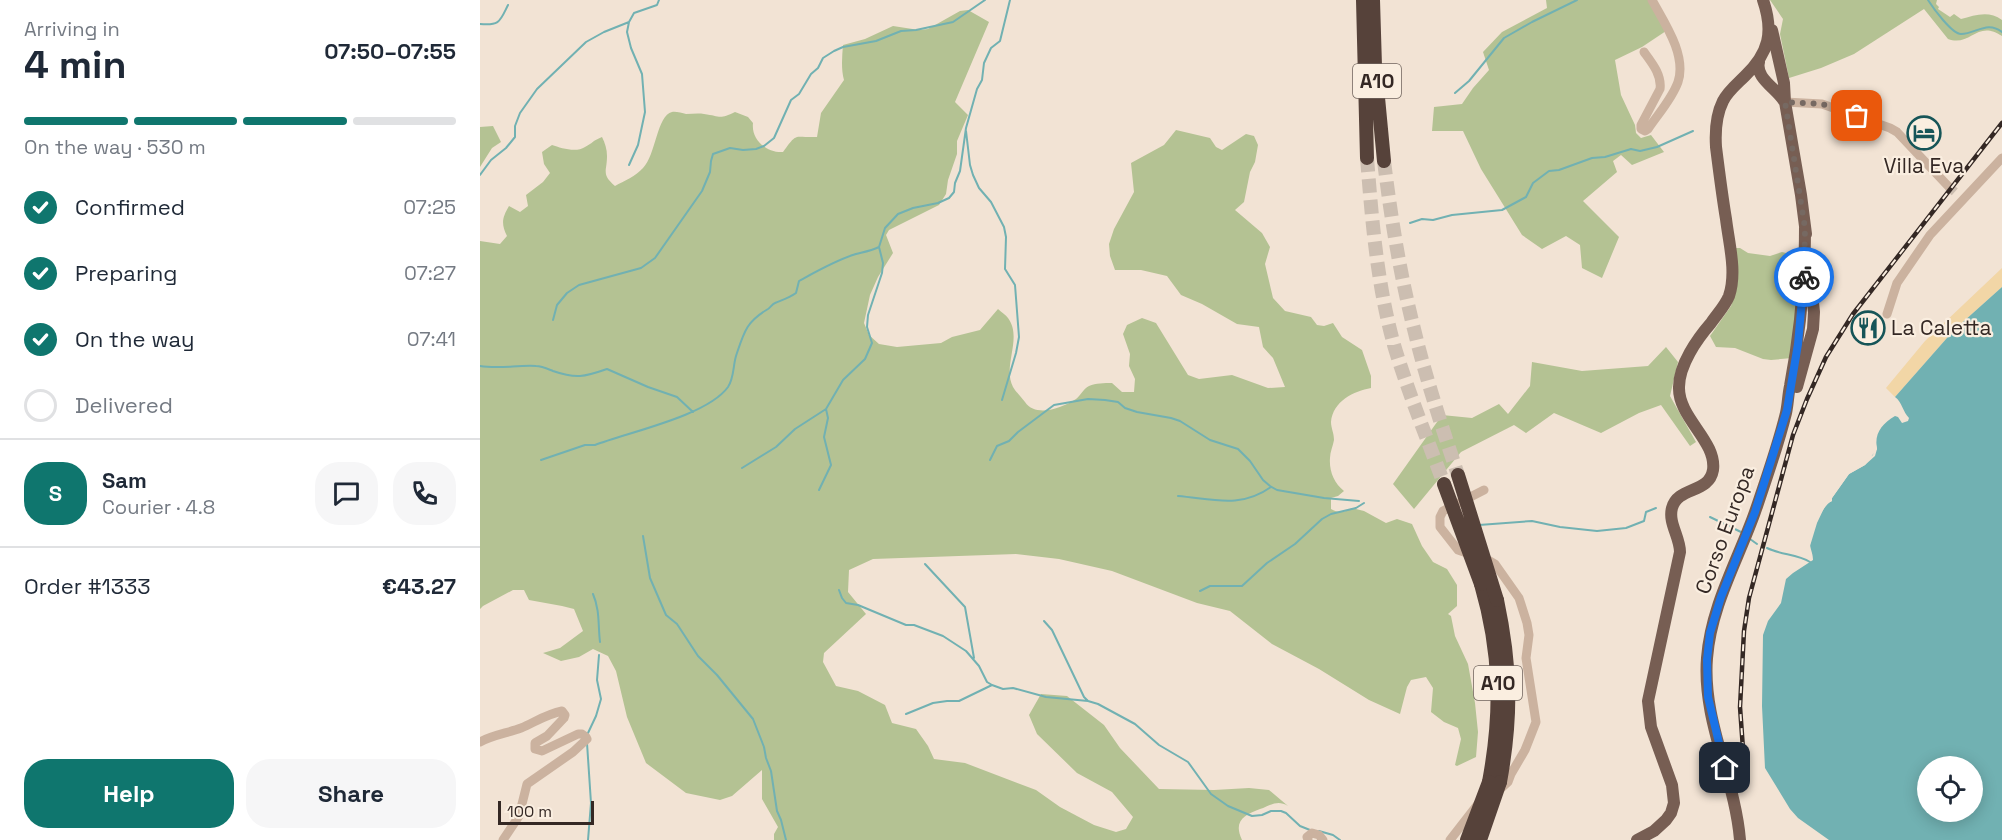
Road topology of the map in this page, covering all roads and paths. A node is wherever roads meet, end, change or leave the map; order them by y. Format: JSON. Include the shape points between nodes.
{"nodes":[{"id":1,"x":1363,"y":0,"type":"edge"},
{"id":2,"x":1373,"y":0,"type":"edge"},
{"id":3,"x":1652,"y":0,"type":"edge"},
{"id":4,"x":1763,"y":0,"type":"edge"},
{"id":5,"x":1769,"y":25,"type":"junction"},
{"id":6,"x":1644,"y":52,"type":"dead end"},
{"id":7,"x":1759,"y":62,"type":"junction"},
{"id":8,"x":1781,"y":70,"type":"junction"},
{"id":9,"x":1767,"y":83,"type":"junction"},
{"id":10,"x":1735,"y":86,"type":"junction"},
{"id":11,"x":1788,"y":104,"type":"junction"},
{"id":12,"x":1367,"y":158,"type":"tunnel mouth"},
{"id":13,"x":2002,"y":158,"type":"edge"},
{"id":14,"x":1384,"y":161,"type":"tunnel mouth"},
{"id":15,"x":1948,"y":186,"type":"tunnel mouth"},
{"id":16,"x":1887,"y":314,"type":"dead end"},
{"id":17,"x":1458,"y":475,"type":"tunnel mouth"},
{"id":18,"x":1444,"y":484,"type":"tunnel mouth"},
{"id":19,"x":1484,"y":490,"type":"dead end"},
{"id":20,"x":480,"y":742,"type":"edge"},
{"id":21,"x":1494,"y":782,"type":"junction"},
{"id":22,"x":503,"y":840,"type":"edge"},
{"id":23,"x":1308,"y":840,"type":"edge"},
{"id":24,"x":1323,"y":840,"type":"edge"},
{"id":25,"x":1450,"y":840,"type":"edge"},
{"id":26,"x":1467,"y":840,"type":"edge"},
{"id":27,"x":1480,"y":840,"type":"edge"},
{"id":28,"x":1637,"y":840,"type":"edge"},
{"id":29,"x":1740,"y":840,"type":"edge"}],
"edges":[{"from":1,"to":12,"type":"highway","number":"A10"},
{"from":2,"to":14,"type":"highway","number":"A10"},
{"from":3,"to":6,"type":"street","via":[[1671,34],[1680,67],[1674,91],[1645,131],[1641,125],[1661,83]]},
{"from":4,"to":5,"type":"main road","name":"Corso Europa"},
{"from":5,"to":7,"type":"main road"},
{"from":5,"to":8,"type":"main road","name":"Corso Europa"},
{"from":7,"to":8,"type":"main road","via":[[1772,62]]},
{"from":7,"to":9,"type":"main road","via":[[1758,70]]},
{"from":7,"to":10,"type":"main road"},
{"from":8,"to":11,"type":"main road","name":"Corso Europa"},
{"from":9,"to":10,"type":"main road","via":[[1748,81]]},
{"from":9,"to":11,"type":"main road"},
{"from":10,"to":28,"type":"main road","via":[[1723,101],[1715,129],[1732,264],[1729,296],[1695,347],[1678,385],[1682,406],[1711,454],[1713,470],[1703,486],[1683,494],[1673,506],[1671,517],[1680,552],[1648,701],[1650,727],[1673,788],[1674,803],[1666,820]]},
{"from":11,"to":15,"type":"street","via":[[1822,104],[1890,128]]},
{"from":11,"to":29,"type":"main road","name":"Corso Europa","via":[[1805,228],[1805,338],[1755,512],[1715,615],[1706,673]]},
{"from":13,"to":16,"type":"street","via":[[1960,196],[1930,235],[1898,283]]},
{"from":17,"to":21,"type":"highway","number":"A10","bridge":true,"via":[[1497,600],[1506,647],[1508,730]]},
{"from":18,"to":21,"type":"highway","number":"A10","bridge":true,"via":[[1481,584],[1495,643],[1499,692]]},
{"from":19,"to":25,"type":"street","via":[[1443,511],[1440,527],[1458,550],[1490,561],[1519,598],[1529,635],[1526,658],[1536,722],[1506,786],[1478,803]]},
{"from":20,"to":22,"type":"street","via":[[562,711],[564,718],[535,743],[534,749],[542,751],[578,734],[586,737],[573,752],[527,784],[519,816]]},
{"from":21,"to":26,"type":"highway","number":"A10","bridge":true},
{"from":21,"to":27,"type":"highway","number":"A10","bridge":true},
{"from":23,"to":24,"type":"street","via":[[1312,833]]}]}
